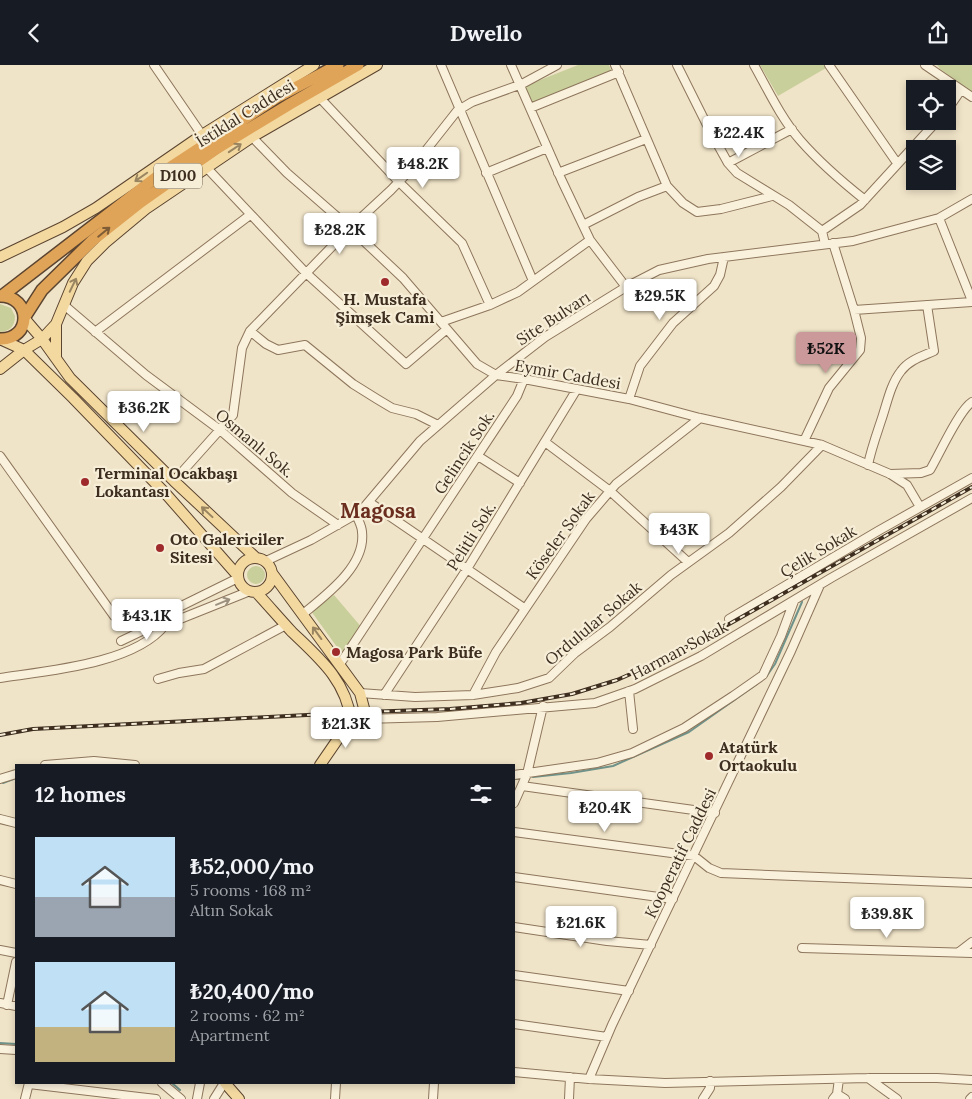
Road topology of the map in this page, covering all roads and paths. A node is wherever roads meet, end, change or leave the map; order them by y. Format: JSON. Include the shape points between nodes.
{"nodes":[{"id":1,"x":154,"y":65,"type":"edge"},
{"id":2,"x":314,"y":65,"type":"edge"},
{"id":3,"x":338,"y":65,"type":"edge"},
{"id":4,"x":358,"y":65,"type":"edge"},
{"id":5,"x":377,"y":65,"type":"edge"},
{"id":6,"x":441,"y":65,"type":"edge"},
{"id":7,"x":511,"y":65,"type":"edge"},
{"id":8,"x":557,"y":65,"type":"edge"},
{"id":9,"x":677,"y":65,"type":"edge"},
{"id":10,"x":754,"y":65,"type":"edge"},
{"id":11,"x":829,"y":65,"type":"edge"},
{"id":12,"x":925,"y":65,"type":"edge"},
{"id":13,"x":617,"y":69,"type":"edge"},
{"id":14,"x":519,"y":85,"type":"junction"},
{"id":15,"x":961,"y":90,"type":"junction"},
{"id":16,"x":319,"y":97,"type":"junction"},
{"id":17,"x":956,"y":97,"type":"edge"},
{"id":18,"x":972,"y":97,"type":"edge"},
{"id":19,"x":530,"y":108,"type":"junction"},
{"id":20,"x":459,"y":109,"type":"junction"},
{"id":21,"x":792,"y":129,"type":"junction"},
{"id":22,"x":928,"y":130,"type":"edge"},
{"id":23,"x":202,"y":135,"type":"junction"},
{"id":24,"x":252,"y":137,"type":"junction"},
{"id":25,"x":646,"y":139,"type":"junction"},
{"id":26,"x":547,"y":148,"type":"junction"},
{"id":27,"x":728,"y":163,"type":"junction"},
{"id":28,"x":897,"y":163,"type":"junction"},
{"id":29,"x":206,"y":167,"type":"junction"},
{"id":30,"x":486,"y":173,"type":"junction"},
{"id":31,"x":558,"y":173,"type":"junction"},
{"id":32,"x":399,"y":182,"type":"junction"},
{"id":33,"x":667,"y":186,"type":"junction"},
{"id":34,"x":772,"y":196,"type":"junction"},
{"id":35,"x":972,"y":199,"type":"edge"},
{"id":36,"x":865,"y":200,"type":"junction"},
{"id":37,"x":250,"y":215,"type":"junction"},
{"id":38,"x":939,"y":218,"type":"junction"},
{"id":39,"x":583,"y":225,"type":"junction"},
{"id":40,"x":350,"y":228,"type":"junction"},
{"id":41,"x":822,"y":231,"type":"junction"},
{"id":42,"x":590,"y":240,"type":"junction"},
{"id":43,"x":829,"y":244,"type":"junction"},
{"id":44,"x":0,"y":257,"type":"edge"},
{"id":45,"x":724,"y":257,"type":"junction"},
{"id":46,"x":306,"y":273,"type":"junction"},
{"id":47,"x":533,"y":281,"type":"junction"},
{"id":48,"x":626,"y":287,"type":"junction"},
{"id":49,"x":1,"y":296,"type":"edge"},
{"id":50,"x":972,"y":301,"type":"edge"},
{"id":51,"x":64,"y":305,"type":"junction"},
{"id":52,"x":490,"y":305,"type":"junction"},
{"id":53,"x":927,"y":305,"type":"junction"},
{"id":54,"x":854,"y":310,"type":"junction"},
{"id":55,"x":24,"y":318,"type":"junction"},
{"id":56,"x":441,"y":323,"type":"junction"},
{"id":57,"x":56,"y":324,"type":"junction"},
{"id":58,"x":447,"y":329,"type":"junction"},
{"id":59,"x":250,"y":331,"type":"junction"},
{"id":60,"x":95,"y":332,"type":"junction"},
{"id":61,"x":42,"y":339,"type":"junction"},
{"id":62,"x":1,"y":340,"type":"edge"},
{"id":63,"x":24,"y":350,"type":"junction"},
{"id":64,"x":56,"y":359,"type":"junction"},
{"id":65,"x":0,"y":369,"type":"edge"},
{"id":66,"x":496,"y":375,"type":"junction"},
{"id":67,"x":70,"y":378,"type":"junction"},
{"id":68,"x":524,"y":379,"type":"junction"},
{"id":69,"x":61,"y":387,"type":"junction"},
{"id":70,"x":577,"y":389,"type":"junction"},
{"id":71,"x":629,"y":399,"type":"junction"},
{"id":72,"x":972,"y":402,"type":"edge"},
{"id":73,"x":700,"y":418,"type":"junction"},
{"id":74,"x":438,"y":425,"type":"junction"},
{"id":75,"x":220,"y":429,"type":"junction"},
{"id":76,"x":804,"y":441,"type":"junction"},
{"id":77,"x":545,"y":442,"type":"junction"},
{"id":78,"x":822,"y":445,"type":"junction"},
{"id":79,"x":0,"y":456,"type":"edge"},
{"id":80,"x":478,"y":456,"type":"junction"},
{"id":81,"x":868,"y":465,"type":"junction"},
{"id":82,"x":890,"y":475,"type":"junction"},
{"id":83,"x":972,"y":478,"type":"edge"},
{"id":84,"x":174,"y":481,"type":"junction"},
{"id":85,"x":520,"y":483,"type":"junction"},
{"id":86,"x":610,"y":491,"type":"junction"},
{"id":87,"x":972,"y":498,"type":"edge"},
{"id":88,"x":369,"y":502,"type":"junction"},
{"id":89,"x":920,"y":507,"type":"junction"},
{"id":90,"x":356,"y":514,"type":"junction"},
{"id":91,"x":338,"y":525,"type":"junction"},
{"id":92,"x":423,"y":539,"type":"junction"},
{"id":93,"x":255,"y":557,"type":"junction"},
{"id":94,"x":266,"y":561,"type":"junction"},
{"id":95,"x":688,"y":562,"type":"junction"},
{"id":96,"x":467,"y":569,"type":"junction"},
{"id":97,"x":272,"y":573,"type":"junction"},
{"id":98,"x":238,"y":577,"type":"junction"},
{"id":99,"x":821,"y":584,"type":"junction"},
{"id":100,"x":252,"y":591,"type":"junction"},
{"id":101,"x":794,"y":601,"type":"junction"},
{"id":102,"x":524,"y":608,"type":"junction"},
{"id":103,"x":303,"y":614,"type":"junction"},
{"id":104,"x":729,"y":619,"type":"dead end"},
{"id":105,"x":163,"y":621,"type":"junction"},
{"id":106,"x":286,"y":625,"type":"junction"},
{"id":107,"x":121,"y":641,"type":"dead end"},
{"id":108,"x":340,"y":664,"type":"junction"},
{"id":109,"x":0,"y":678,"type":"edge"},
{"id":110,"x":158,"y":679,"type":"dead end"},
{"id":111,"x":630,"y":691,"type":"junction"},
{"id":112,"x":360,"y":693,"type":"junction"},
{"id":113,"x":384,"y":695,"type":"junction"},
{"id":114,"x":473,"y":695,"type":"junction"},
{"id":115,"x":543,"y":707,"type":"junction"},
{"id":116,"x":364,"y":719,"type":"junction"},
{"id":117,"x":351,"y":720,"type":"junction"},
{"id":118,"x":633,"y":729,"type":"dead end"},
{"id":119,"x":57,"y":764,"type":"edge"},
{"id":120,"x":117,"y":764,"type":"edge"},
{"id":121,"x":321,"y":764,"type":"edge"},
{"id":122,"x":15,"y":774,"type":"edge"},
{"id":123,"x":527,"y":774,"type":"junction"},
{"id":124,"x":515,"y":775,"type":"edge"},
{"id":125,"x":0,"y":779,"type":"edge"},
{"id":126,"x":522,"y":786,"type":"junction"},
{"id":127,"x":515,"y":801,"type":"edge"},
{"id":128,"x":714,"y":813,"type":"junction"},
{"id":129,"x":0,"y":819,"type":"edge"},
{"id":130,"x":15,"y":823,"type":"edge"},
{"id":131,"x":515,"y":832,"type":"edge"},
{"id":132,"x":694,"y":856,"type":"junction"},
{"id":133,"x":515,"y":877,"type":"edge"},
{"id":134,"x":0,"y":880,"type":"edge"},
{"id":135,"x":15,"y":883,"type":"edge"},
{"id":136,"x":972,"y":883,"type":"edge"},
{"id":137,"x":673,"y":899,"type":"junction"},
{"id":138,"x":515,"y":927,"type":"edge"},
{"id":139,"x":972,"y":942,"type":"edge"},
{"id":140,"x":651,"y":945,"type":"junction"},
{"id":141,"x":802,"y":948,"type":"dead end"},
{"id":142,"x":0,"y":950,"type":"edge"},
{"id":143,"x":959,"y":952,"type":"junction"},
{"id":144,"x":15,"y":953,"type":"edge"},
{"id":145,"x":972,"y":953,"type":"edge"},
{"id":146,"x":15,"y":965,"type":"edge"},
{"id":147,"x":515,"y":975,"type":"edge"},
{"id":148,"x":629,"y":991,"type":"junction"},
{"id":149,"x":3,"y":1004,"type":"edge"},
{"id":150,"x":515,"y":1024,"type":"edge"},
{"id":151,"x":607,"y":1037,"type":"junction"},
{"id":152,"x":0,"y":1049,"type":"edge"},
{"id":153,"x":15,"y":1050,"type":"edge"},
{"id":154,"x":515,"y":1072,"type":"edge"},
{"id":155,"x":570,"y":1077,"type":"junction"},
{"id":156,"x":868,"y":1078,"type":"junction"},
{"id":157,"x":589,"y":1079,"type":"junction"},
{"id":158,"x":839,"y":1079,"type":"junction"},
{"id":159,"x":972,"y":1080,"type":"edge"},
{"id":160,"x":710,"y":1081,"type":"junction"},
{"id":161,"x":29,"y":1084,"type":"edge"},
{"id":162,"x":37,"y":1084,"type":"edge"},
{"id":163,"x":163,"y":1084,"type":"edge"},
{"id":164,"x":200,"y":1084,"type":"edge"},
{"id":165,"x":224,"y":1084,"type":"edge"},
{"id":166,"x":226,"y":1084,"type":"edge"},
{"id":167,"x":336,"y":1084,"type":"edge"},
{"id":168,"x":434,"y":1084,"type":"edge"},
{"id":169,"x":835,"y":1096,"type":"edge"},
{"id":170,"x":25,"y":1099,"type":"edge"},
{"id":171,"x":156,"y":1099,"type":"edge"},
{"id":172,"x":182,"y":1099,"type":"edge"},
{"id":173,"x":198,"y":1099,"type":"edge"},
{"id":174,"x":214,"y":1099,"type":"edge"},
{"id":175,"x":239,"y":1099,"type":"edge"},
{"id":176,"x":335,"y":1099,"type":"edge"},
{"id":177,"x":433,"y":1099,"type":"edge"},
{"id":178,"x":569,"y":1099,"type":"edge"},
{"id":179,"x":702,"y":1099,"type":"edge"},
{"id":180,"x":845,"y":1099,"type":"edge"},
{"id":181,"x":897,"y":1099,"type":"edge"}],
"edges":[{"from":1,"to":23,"type":"street"},
{"from":2,"to":23,"type":"main road"},
{"from":3,"to":49,"type":"highway","name":"İstiklal Caddesi","number":"D100","via":[[276,99],[163,172]]},
{"from":55,"to":4,"type":"highway","name":"İstiklal Caddesi","number":"D100","one_way":true,"via":[[42,290],[93,240],[141,202],[216,149]]},
{"from":5,"to":16,"type":"main road"},
{"from":6,"to":20,"type":"street"},
{"from":7,"to":14,"type":"street"},
{"from":8,"to":14,"type":"street"},
{"from":9,"to":27,"type":"street"},
{"from":10,"to":21,"type":"street"},
{"from":11,"to":28,"type":"street"},
{"from":12,"to":15,"type":"street"},
{"from":13,"to":19,"type":"street"},
{"from":13,"to":25,"type":"street"},
{"from":14,"to":19,"type":"street"},
{"from":14,"to":20,"type":"street"},
{"from":15,"to":17,"type":"street"},
{"from":15,"to":18,"type":"street"},
{"from":16,"to":24,"type":"main road"},
{"from":16,"to":32,"type":"street"},
{"from":19,"to":26,"type":"street"},
{"from":20,"to":30,"type":"street"},
{"from":20,"to":32,"type":"street"},
{"from":21,"to":27,"type":"street"},
{"from":21,"to":36,"type":"street","via":[[833,174]]},
{"from":22,"to":28,"type":"street"},
{"from":23,"to":44,"type":"main road","one_way":true,"via":[[96,208]]},
{"from":29,"to":24,"type":"main road","one_way":true},
{"from":24,"to":40,"type":"street","name":"Eymir Caddesi","via":[[287,173]]},
{"from":25,"to":31,"type":"street"},
{"from":25,"to":33,"type":"street"},
{"from":26,"to":30,"type":"street"},
{"from":26,"to":31,"type":"street"},
{"from":27,"to":34,"type":"street","via":[[737,173]]},
{"from":28,"to":36,"type":"street"},
{"from":29,"to":37,"type":"street"},
{"from":51,"to":29,"type":"main road","one_way":true,"via":[[87,261],[105,243],[147,208]]},
{"from":30,"to":47,"type":"street"},
{"from":31,"to":39,"type":"street"},
{"from":32,"to":40,"type":"street"},
{"from":32,"to":52,"type":"street","via":[[462,243]]},
{"from":33,"to":34,"type":"street","via":[[697,212]]},
{"from":33,"to":39,"type":"street"},
{"from":34,"to":41,"type":"street"},
{"from":35,"to":38,"type":"street","name":"Site Bulvarı"},
{"from":36,"to":41,"type":"street"},
{"from":37,"to":46,"type":"street"},
{"from":37,"to":60,"type":"street"},
{"from":38,"to":43,"type":"street","name":"Site Bulvarı","via":[[853,241]]},
{"from":38,"to":50,"type":"street"},
{"from":39,"to":42,"type":"street"},
{"from":40,"to":46,"type":"street"},
{"from":40,"to":56,"type":"street","name":"Eymir Caddesi","via":[[403,278]]},
{"from":41,"to":43,"type":"street"},
{"from":42,"to":47,"type":"street"},
{"from":42,"to":48,"type":"street"},
{"from":43,"to":45,"type":"street","name":"Site Bulvarı"},
{"from":43,"to":54,"type":"street"},
{"from":45,"to":48,"type":"street","name":"Site Bulvarı","via":[[659,270]]},
{"from":45,"to":71,"type":"street","via":[[714,286],[673,323],[640,366]]},
{"from":46,"to":58,"type":"street","via":[[406,365]]},
{"from":46,"to":59,"type":"street"},
{"from":47,"to":52,"type":"street"},
{"from":48,"to":66,"type":"street","name":"Site Bulvarı","via":[[544,337]]},
{"from":49,"to":55,"type":"highway","number":"D100","via":[[15,300]]},
{"from":50,"to":53,"type":"street"},
{"from":51,"to":57,"type":"main road"},
{"from":51,"to":60,"type":"street","name":"Osmanlı Sok."},
{"from":52,"to":56,"type":"street"},
{"from":53,"to":54,"type":"street"},
{"from":53,"to":81,"type":"street","via":[[934,351],[901,370],[885,404]]},
{"from":54,"to":76,"type":"street","via":[[861,338],[860,350],[829,388]]},
{"from":55,"to":61,"type":"main road"},
{"from":55,"to":62,"type":"highway","number":"D100","via":[[15,336]]},
{"from":56,"to":58,"type":"street","name":"Eymir Caddesi"},
{"from":57,"to":61,"type":"main road"},
{"from":57,"to":64,"type":"main road"},
{"from":58,"to":66,"type":"street","name":"Eymir Caddesi","via":[[478,365]]},
{"from":59,"to":74,"type":"street","via":[[278,350],[305,345],[377,399]]},
{"from":59,"to":75,"type":"street","via":[[242,348],[233,415]]},
{"from":60,"to":75,"type":"street","name":"Osmanlı Sok.","via":[[146,375]]},
{"from":61,"to":63,"type":"main road"},
{"from":61,"to":64,"type":"main road"},
{"from":62,"to":63,"type":"main road"},
{"from":63,"to":65,"type":"main road"},
{"from":63,"to":69,"type":"main road"},
{"from":64,"to":67,"type":"main road"},
{"from":66,"to":68,"type":"street","name":"Eymir Caddesi"},
{"from":66,"to":74,"type":"street","name":"Site Bulvarı"},
{"from":67,"to":69,"type":"street"},
{"from":67,"to":84,"type":"main road"},
{"from":68,"to":70,"type":"street","name":"Eymir Caddesi"},
{"from":68,"to":80,"type":"street","name":"Gelincik Sok.","via":[[517,396]]},
{"from":69,"to":98,"type":"main road","via":[[166,494]]},
{"from":70,"to":71,"type":"street","name":"Eymir Caddesi"},
{"from":70,"to":77,"type":"street","name":"Pelitli Sok."},
{"from":71,"to":73,"type":"street","name":"Eymir Caddesi"},
{"from":72,"to":82,"type":"street","via":[[957,420],[930,470]]},
{"from":73,"to":76,"type":"street","name":"Eymir Caddesi"},
{"from":73,"to":86,"type":"street","name":"Köseler Sokak"},
{"from":74,"to":88,"type":"street","name":"Site Bulvarı","via":[[420,441]]},
{"from":75,"to":84,"type":"street"},
{"from":75,"to":91,"type":"street","name":"Osmanlı Sok.","via":[[292,493]]},
{"from":76,"to":78,"type":"street","name":"Eymir Caddesi"},
{"from":77,"to":85,"type":"street","name":"Pelitli Sok."},
{"from":77,"to":86,"type":"street"},
{"from":78,"to":81,"type":"street","name":"Eymir Caddesi"},
{"from":78,"to":95,"type":"street","name":"Ordulular Sokak","via":[[730,533]]},
{"from":79,"to":105,"type":"street","via":[[114,616],[127,622]]},
{"from":80,"to":85,"type":"street"},
{"from":80,"to":92,"type":"street","name":"Gelincik Sok."},
{"from":81,"to":82,"type":"street","name":"Eymir Caddesi"},
{"from":82,"to":89,"type":"street","name":"Eymir Caddesi","via":[[907,485]]},
{"from":83,"to":89,"type":"street","name":"Çelik Sokak"},
{"from":93,"to":84,"type":"main road","one_way":true},
{"from":85,"to":96,"type":"street","name":"Pelitli Sok."},
{"from":86,"to":95,"type":"street"},
{"from":86,"to":102,"type":"street","name":"Köseler Sokak","via":[[586,519]]},
{"from":87,"to":99,"type":"street","name":"Harman Sokak"},
{"from":88,"to":90,"type":"street","name":"Site Bulvarı"},
{"from":88,"to":92,"type":"street"},
{"from":89,"to":104,"type":"street","name":"Çelik Sokak"},
{"from":90,"to":91,"type":"street","name":"Site Bulvarı"},
{"from":90,"to":103,"type":"street","via":[[362,532],[361,547],[353,565],[336,586]]},
{"from":91,"to":94,"type":"street","name":"Site Bulvarı"},
{"from":92,"to":96,"type":"street"},
{"from":92,"to":108,"type":"street","name":"Gelincik Sok."},
{"from":93,"to":94,"type":"main road"},
{"from":93,"to":98,"type":"main road","via":[[242,563]]},
{"from":94,"to":97,"type":"main road"},
{"from":95,"to":114,"type":"street","name":"Ordulular Sokak","via":[[575,653],[549,678],[518,688]]},
{"from":96,"to":102,"type":"street"},
{"from":96,"to":113,"type":"street","name":"Pelitli Sok."},
{"from":97,"to":100,"type":"main road","via":[[266,588]]},
{"from":97,"to":103,"type":"main road"},
{"from":98,"to":100,"type":"main road","via":[[240,583]]},
{"from":98,"to":105,"type":"street"},
{"from":99,"to":101,"type":"street","name":"Harman Sokak"},
{"from":99,"to":128,"type":"street","name":"Kooperatif Caddesi"},
{"from":105,"to":100,"type":"street","one_way":true},
{"from":100,"to":106,"type":"main road"},
{"from":101,"to":111,"type":"street","name":"Harman Sokak","via":[[701,656]]},
{"from":101,"to":123,"type":"street","via":[[763,675],[733,697],[684,728],[632,753],[597,763]]},
{"from":102,"to":114,"type":"street","name":"Köseler Sokak"},
{"from":108,"to":103,"type":"main road","one_way":true},
{"from":105,"to":107,"type":"street"},
{"from":105,"to":109,"type":"street","via":[[158,634],[151,639],[112,657],[86,665]]},
{"from":106,"to":110,"type":"street","via":[[204,669]]},
{"from":106,"to":117,"type":"main road","via":[[324,662],[336,679]]},
{"from":108,"to":112,"type":"main road"},
{"from":111,"to":115,"type":"street","name":"Harman Sokak","via":[[596,703]]},
{"from":111,"to":118,"type":"street"},
{"from":112,"to":113,"type":"street","name":"Ordulular Sokak"},
{"from":112,"to":116,"type":"main road","via":[[366,712]]},
{"from":113,"to":114,"type":"street","name":"Ordulular Sokak"},
{"from":115,"to":116,"type":"street","name":"Harman Sokak","via":[[437,717]]},
{"from":115,"to":123,"type":"street"},
{"from":116,"to":117,"type":"main road"},
{"from":117,"to":121,"type":"main road"},
{"from":119,"to":120,"type":"street","via":[[94,761]]},
{"from":122,"to":125,"type":"street"},
{"from":123,"to":124,"type":"street"},
{"from":123,"to":126,"type":"street"},
{"from":126,"to":127,"type":"street"},
{"from":126,"to":128,"type":"street"},
{"from":128,"to":132,"type":"street","name":"Kooperatif Caddesi"},
{"from":129,"to":130,"type":"street"},
{"from":131,"to":132,"type":"street"},
{"from":132,"to":136,"type":"street","via":[[721,873]]},
{"from":132,"to":137,"type":"street","name":"Kooperatif Caddesi"},
{"from":133,"to":137,"type":"street"},
{"from":134,"to":135,"type":"street"},
{"from":137,"to":140,"type":"street","name":"Kooperatif Caddesi"},
{"from":138,"to":140,"type":"street"},
{"from":139,"to":143,"type":"street"},
{"from":140,"to":148,"type":"street","name":"Kooperatif Caddesi"},
{"from":141,"to":143,"type":"street"},
{"from":142,"to":144,"type":"street"},
{"from":143,"to":145,"type":"street"},
{"from":146,"to":149,"type":"street"},
{"from":147,"to":148,"type":"street"},
{"from":148,"to":151,"type":"street","name":"Kooperatif Caddesi"},
{"from":150,"to":151,"type":"street"},
{"from":151,"to":157,"type":"street","name":"Kooperatif Caddesi"},
{"from":152,"to":153,"type":"street"},
{"from":154,"to":155,"type":"street"},
{"from":155,"to":157,"type":"street"},
{"from":155,"to":178,"type":"street"},
{"from":156,"to":158,"type":"street"},
{"from":156,"to":159,"type":"street"},
{"from":156,"to":181,"type":"street"},
{"from":157,"to":160,"type":"street","via":[[665,1083]]},
{"from":158,"to":160,"type":"street"},
{"from":158,"to":169,"type":"street"},
{"from":160,"to":179,"type":"street","via":[[710,1088]]},
{"from":161,"to":170,"type":"street"},
{"from":162,"to":171,"type":"street"},
{"from":163,"to":172,"type":"street"},
{"from":164,"to":173,"type":"street"},
{"from":165,"to":174,"type":"street"},
{"from":166,"to":175,"type":"main road"},
{"from":167,"to":176,"type":"street"},
{"from":168,"to":177,"type":"street"},
{"from":169,"to":180,"type":"street"}]}
